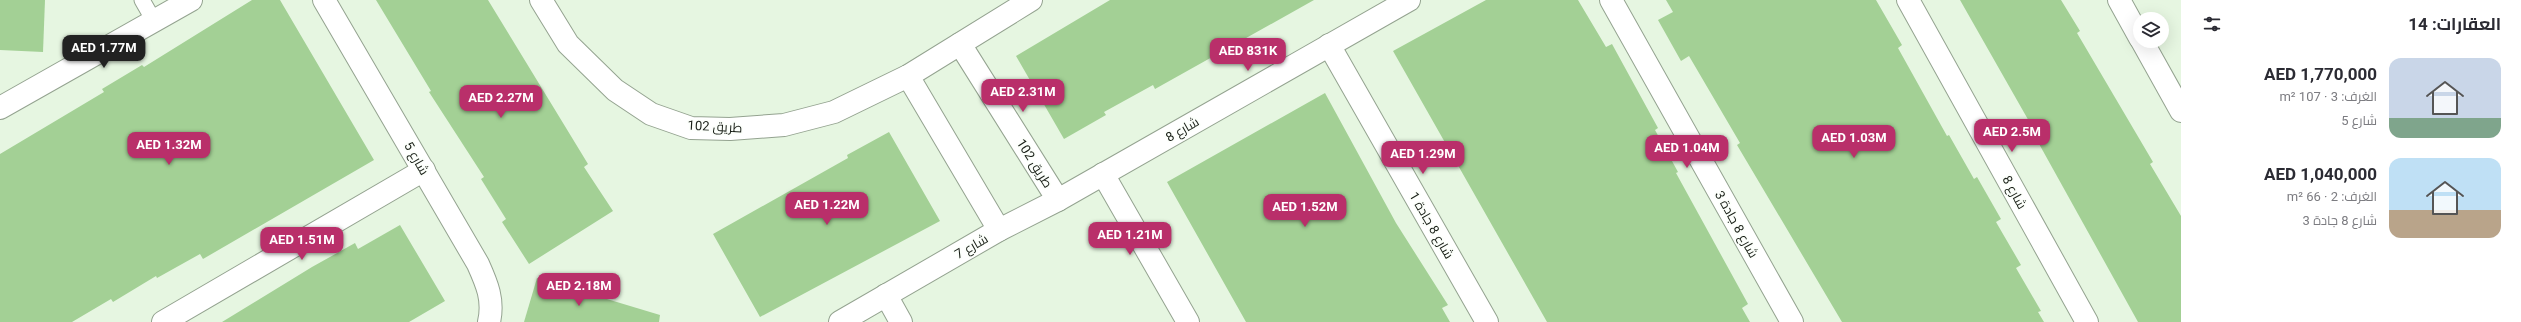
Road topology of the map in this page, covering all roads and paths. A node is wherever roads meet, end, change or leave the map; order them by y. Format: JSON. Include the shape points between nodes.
{"nodes":[{"id":1,"x":142,"y":0,"type":"edge"},
{"id":2,"x":191,"y":0,"type":"edge"},
{"id":3,"x":324,"y":0,"type":"edge"},
{"id":4,"x":541,"y":0,"type":"edge"},
{"id":5,"x":1031,"y":0,"type":"edge"},
{"id":6,"x":1409,"y":0,"type":"edge"},
{"id":7,"x":1611,"y":0,"type":"edge"},
{"id":8,"x":1908,"y":0,"type":"edge"},
{"id":9,"x":2119,"y":0,"type":"edge"},
{"id":10,"x":154,"y":21,"type":"junction"},
{"id":11,"x":2133,"y":25,"type":"edge"},
{"id":12,"x":960,"y":44,"type":"junction"},
{"id":13,"x":1329,"y":45,"type":"junction"},
{"id":14,"x":2146,"y":48,"type":"edge"},
{"id":15,"x":908,"y":76,"type":"junction"},
{"id":16,"x":0,"y":108,"type":"edge"},
{"id":17,"x":2181,"y":111,"type":"edge"},
{"id":18,"x":424,"y":170,"type":"junction"},
{"id":19,"x":1103,"y":174,"type":"junction"},
{"id":20,"x":1058,"y":200,"type":"junction"},
{"id":21,"x":999,"y":230,"type":"junction"},
{"id":22,"x":886,"y":295,"type":"junction"},
{"id":23,"x":163,"y":322,"type":"edge"},
{"id":24,"x":489,"y":322,"type":"edge"},
{"id":25,"x":840,"y":322,"type":"edge"},
{"id":26,"x":901,"y":322,"type":"edge"},
{"id":27,"x":1188,"y":322,"type":"edge"},
{"id":28,"x":1487,"y":322,"type":"edge"},
{"id":29,"x":1792,"y":322,"type":"edge"},
{"id":30,"x":2087,"y":322,"type":"edge"}],
"edges":[{"from":1,"to":10,"type":"lane"},
{"from":2,"to":10,"type":"street"},
{"from":3,"to":18,"type":"street","name":"شارع 5"},
{"from":4,"to":15,"type":"street","name":"طريق 102","via":[[568,44],[615,90],[651,114],[691,128],[730,129],[784,125],[834,112]]},
{"from":5,"to":12,"type":"street","name":"طريق 102"},
{"from":6,"to":13,"type":"street","name":"شارع 8"},
{"from":7,"to":29,"type":"street","name":"شارع 8 جادة 3"},
{"from":8,"to":30,"type":"street","name":"شارع 8"},
{"from":9,"to":11,"type":"street"},
{"from":10,"to":16,"type":"street"},
{"from":12,"to":15,"type":"street","name":"طريق 102"},
{"from":12,"to":20,"type":"street","name":"طريق 102"},
{"from":13,"to":19,"type":"street","name":"شارع 8"},
{"from":13,"to":28,"type":"street","name":"شارع 8 جادة 1"},
{"from":14,"to":17,"type":"street"},
{"from":15,"to":21,"type":"street"},
{"from":18,"to":23,"type":"street"},
{"from":18,"to":24,"type":"street","name":"شارع 5","via":[[478,264],[490,292]]},
{"from":19,"to":20,"type":"street","name":"شارع 7"},
{"from":19,"to":27,"type":"street"},
{"from":20,"to":21,"type":"street","name":"شارع 7"},
{"from":21,"to":22,"type":"street","name":"شارع 7"},
{"from":22,"to":25,"type":"street","name":"شارع 7"},
{"from":22,"to":26,"type":"street"}]}
